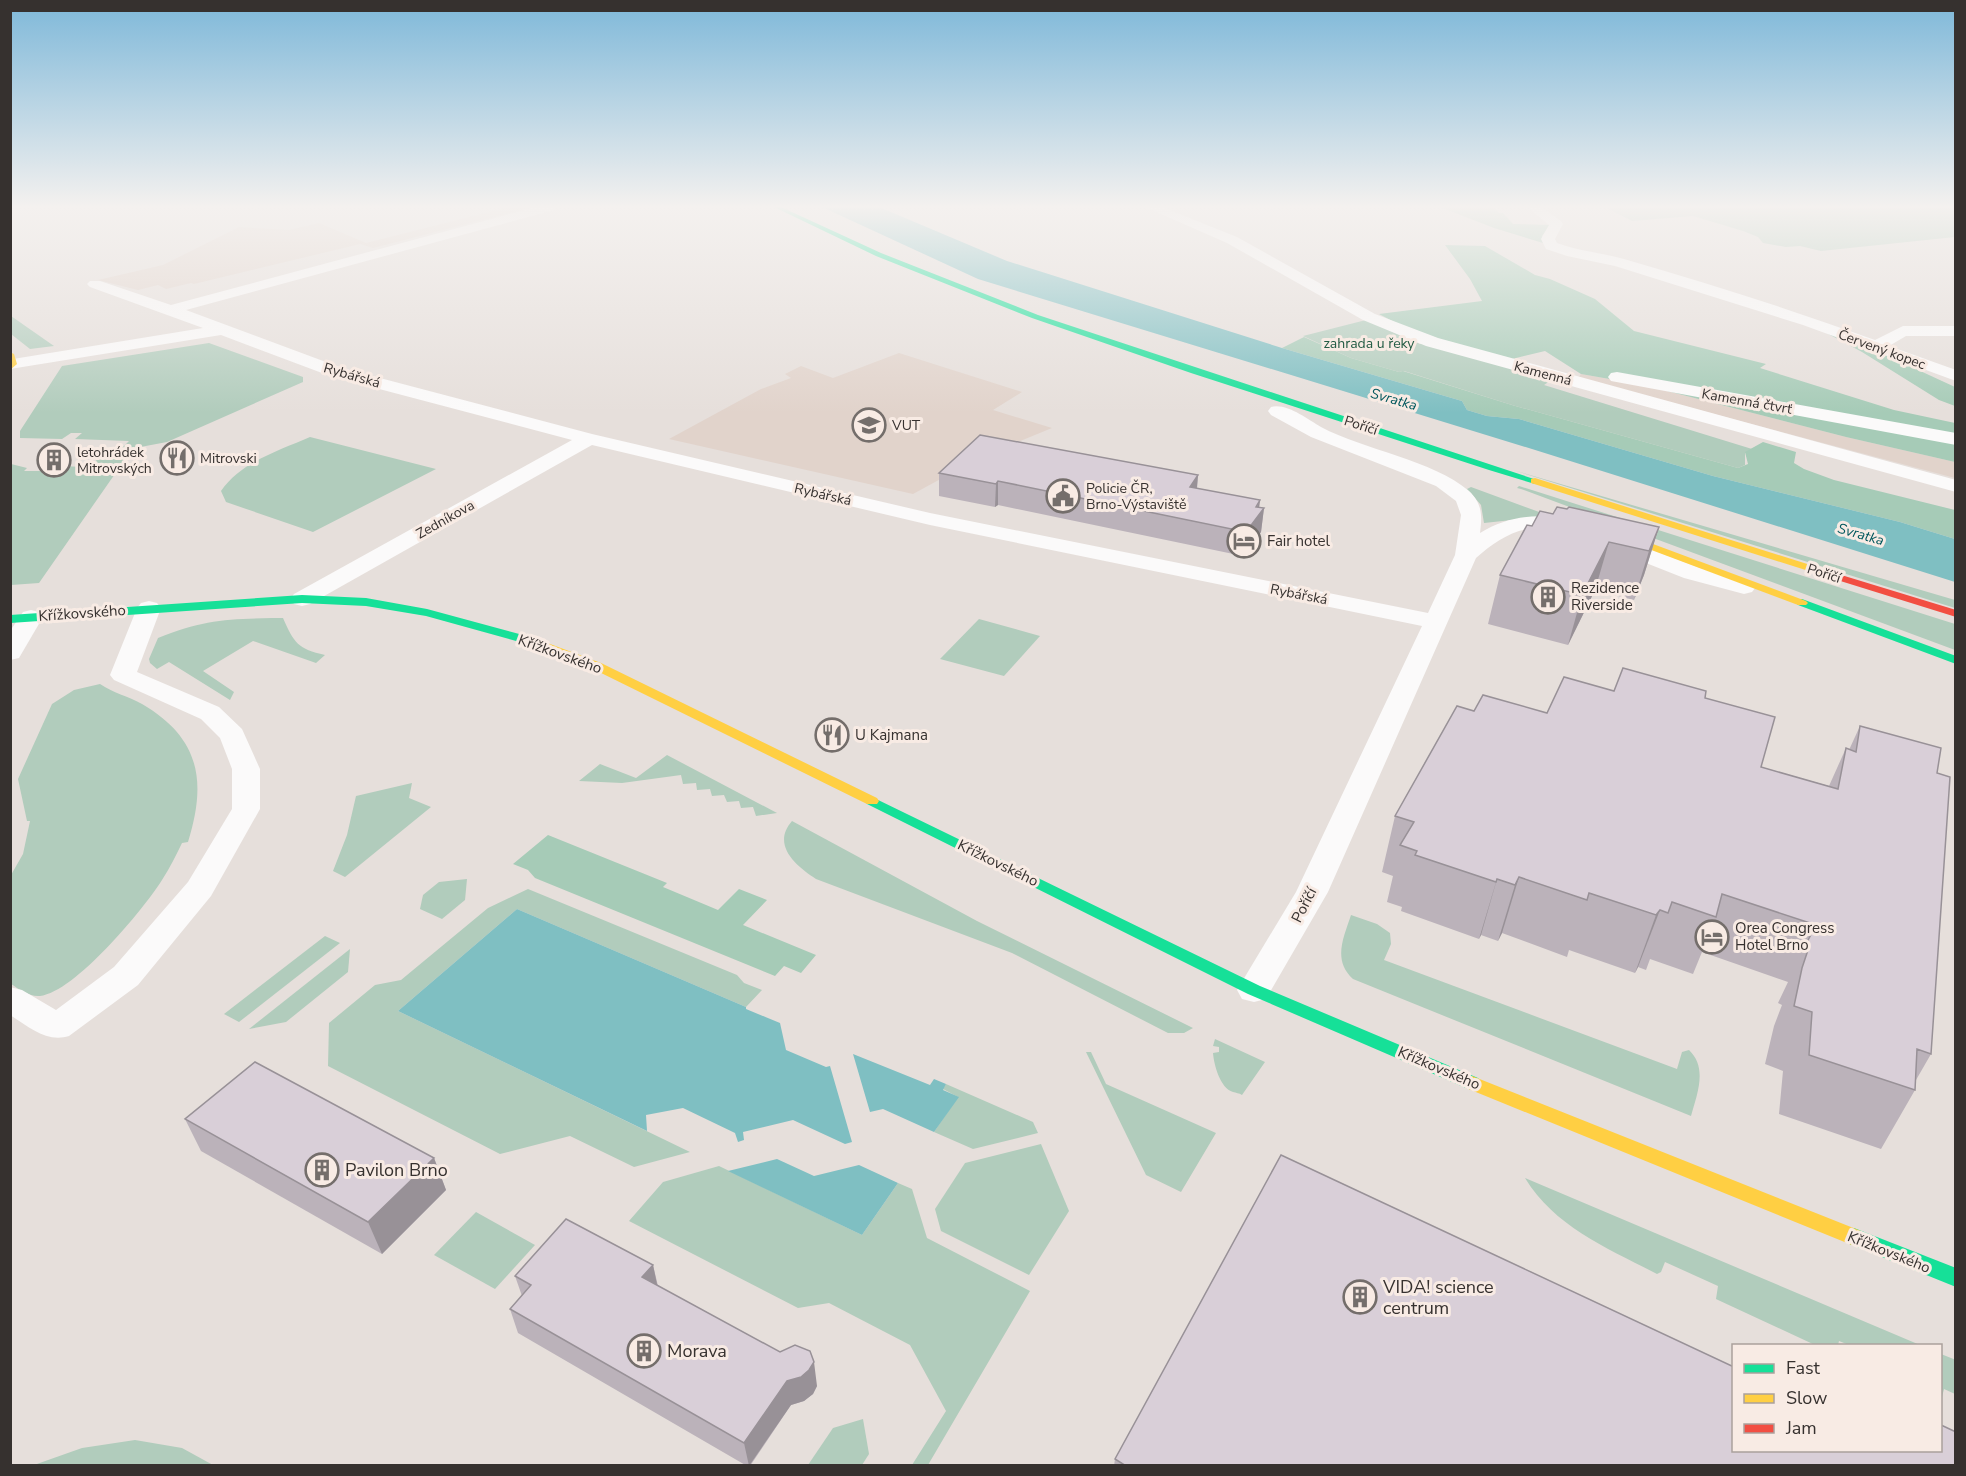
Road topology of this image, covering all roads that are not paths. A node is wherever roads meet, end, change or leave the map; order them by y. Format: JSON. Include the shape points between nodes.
{"nodes":[{"id":1,"x":296,"y":276,"type":"edge"},
{"id":2,"x":897,"y":276,"type":"edge"},
{"id":3,"x":924,"y":276,"type":"edge"},
{"id":4,"x":1296,"y":276,"type":"edge"},
{"id":5,"x":1662,"y":276,"type":"edge"},
{"id":6,"x":95,"y":284,"type":"dead end"},
{"id":7,"x":170,"y":310,"type":"junction"},
{"id":8,"x":221,"y":330,"type":"junction"},
{"id":9,"x":1956,"y":332,"type":"edge"},
{"id":10,"x":1877,"y":346,"type":"junction"},
{"id":11,"x":11,"y":362,"type":"edge"},
{"id":12,"x":1538,"y":371,"type":"junction"},
{"id":13,"x":1956,"y":376,"type":"edge"},
{"id":14,"x":1277,"y":411,"type":"junction"},
{"id":15,"x":589,"y":439,"type":"junction"},
{"id":16,"x":1956,"y":439,"type":"edge"},
{"id":17,"x":1447,"y":469,"type":"dead end"},
{"id":18,"x":1956,"y":486,"type":"edge"},
{"id":19,"x":1547,"y":507,"type":"dead end"},
{"id":20,"x":1466,"y":555,"type":"junction"},
{"id":21,"x":302,"y":599,"type":"junction"},
{"id":22,"x":1802,"y":603,"type":"junction"},
{"id":23,"x":149,"y":608,"type":"junction"},
{"id":24,"x":1956,"y":614,"type":"edge"},
{"id":25,"x":21,"y":618,"type":"edge"},
{"id":26,"x":1435,"y":621,"type":"junction"},
{"id":27,"x":10,"y":653,"type":"edge"},
{"id":28,"x":1956,"y":660,"type":"edge"},
{"id":29,"x":1254,"y":990,"type":"junction"},
{"id":30,"x":10,"y":999,"type":"edge"},
{"id":31,"x":1956,"y":1278,"type":"edge"}],
"edges":[{"from":1,"to":7,"type":"street"},
{"from":2,"to":14,"type":"main road","name":"Poříčí"},
{"from":3,"to":24,"type":"main road","name":"Poříčí","via":[[1043,320],[1359,425]]},
{"from":4,"to":12,"type":"street","name":"Kamenná","via":[[1369,317],[1432,342]]},
{"from":5,"to":10,"type":"street","name":"Červený kopec"},
{"from":6,"to":7,"type":"street","name":"Rybářská"},
{"from":7,"to":8,"type":"street","name":"Rybářská"},
{"from":8,"to":11,"type":"street","name":"Rybářská"},
{"from":8,"to":15,"type":"street","name":"Rybářská","via":[[336,372]]},
{"from":9,"to":10,"type":"street","via":[[1903,331]]},
{"from":10,"to":13,"type":"street","name":"Červený kopec"},
{"from":12,"to":16,"type":"street","name":"Kamenná čtvrť","via":[[1604,374]]},
{"from":12,"to":18,"type":"street","name":"Kamenná"},
{"from":14,"to":17,"type":"main road","name":"Poříčí"},
{"from":14,"to":20,"type":"street","name":"Poříčí","via":[[1318,434],[1443,482],[1470,505]]},
{"from":15,"to":21,"type":"street","name":"Zedníkova"},
{"from":15,"to":26,"type":"street","name":"Rybářská","via":[[930,519]]},
{"from":19,"to":22,"type":"main road","name":"Poříčí"},
{"from":20,"to":22,"type":"street","name":"Poříčí","via":[[1506,526],[1563,525],[1692,573]]},
{"from":20,"to":26,"type":"street","name":"Poříčí"},
{"from":21,"to":23,"type":"main road","name":"Křížkovského"},
{"from":21,"to":29,"type":"main road","name":"Křížkovského","via":[[366,602],[427,613],[544,645],[597,666]]},
{"from":22,"to":28,"type":"main road","name":"Poříčí"},
{"from":23,"to":25,"type":"main road","name":"Křížkovského"},
{"from":23,"to":30,"type":"street","via":[[123,675],[210,713],[232,735],[246,769],[246,809],[200,889],[126,976],[57,1027]]},
{"from":25,"to":27,"type":"street"},
{"from":26,"to":29,"type":"street","name":"Poříčí","via":[[1312,892]]},
{"from":29,"to":31,"type":"main road","name":"Křížkovského","via":[[1484,1088]]}]}
